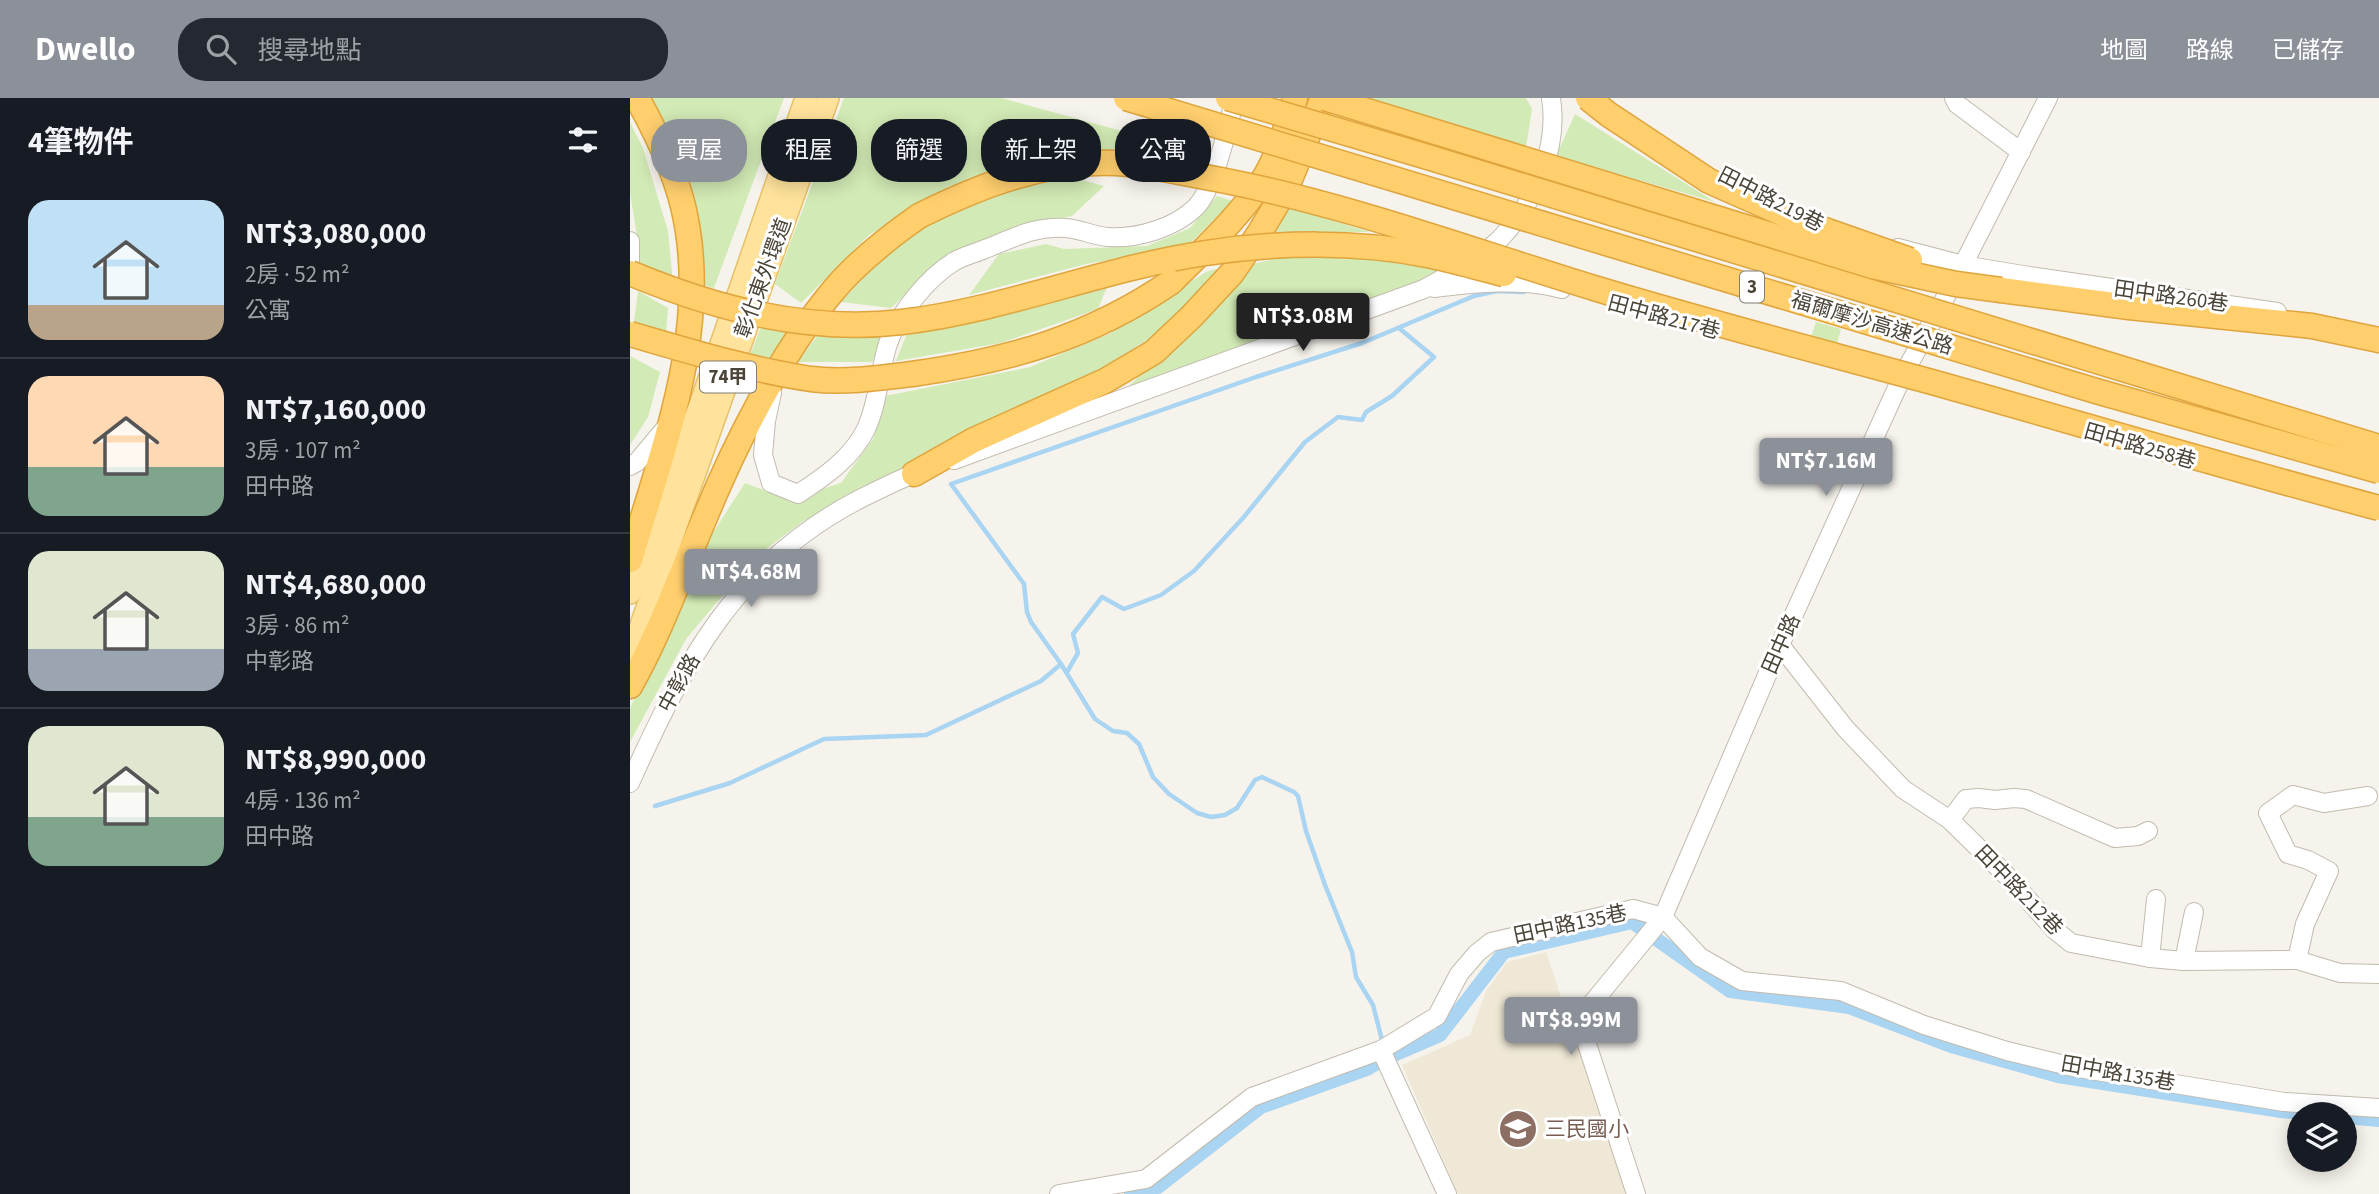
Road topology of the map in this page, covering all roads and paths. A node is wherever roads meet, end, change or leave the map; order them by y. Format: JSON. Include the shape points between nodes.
{"nodes":[{"id":1,"x":637,"y":98,"type":"edge"},
{"id":2,"x":806,"y":98,"type":"edge"},
{"id":3,"x":828,"y":98,"type":"edge"},
{"id":4,"x":1126,"y":98,"type":"edge"},
{"id":5,"x":1228,"y":98,"type":"edge"},
{"id":6,"x":1235,"y":98,"type":"edge"},
{"id":7,"x":1295,"y":98,"type":"edge"},
{"id":8,"x":1324,"y":98,"type":"edge"},
{"id":9,"x":1551,"y":98,"type":"edge"},
{"id":10,"x":1588,"y":98,"type":"edge"},
{"id":11,"x":1595,"y":98,"type":"edge"},
{"id":12,"x":1954,"y":98,"type":"edge"},
{"id":13,"x":2048,"y":98,"type":"edge"},
{"id":14,"x":2021,"y":152,"type":"junction"},
{"id":15,"x":630,"y":242,"type":"edge"},
{"id":16,"x":1963,"y":265,"type":"junction"},
{"id":17,"x":630,"y":273,"type":"edge"},
{"id":18,"x":1591,"y":287,"type":"junction"},
{"id":19,"x":1424,"y":289,"type":"junction"},
{"id":20,"x":2001,"y":290,"type":"junction"},
{"id":21,"x":2379,"y":331,"type":"edge"},
{"id":22,"x":630,"y":334,"type":"edge"},
{"id":23,"x":2379,"y":340,"type":"edge"},
{"id":24,"x":776,"y":377,"type":"junction"},
{"id":25,"x":1901,"y":379,"type":"junction"},
{"id":26,"x":670,"y":422,"type":"junction"},
{"id":27,"x":2379,"y":447,"type":"edge"},
{"id":28,"x":630,"y":466,"type":"edge"},
{"id":29,"x":2379,"y":471,"type":"edge"},
{"id":30,"x":914,"y":474,"type":"junction"},
{"id":31,"x":2379,"y":510,"type":"edge"},
{"id":32,"x":630,"y":561,"type":"edge"},
{"id":33,"x":630,"y":593,"type":"edge"},
{"id":34,"x":1780,"y":645,"type":"junction"},
{"id":35,"x":630,"y":656,"type":"edge"},
{"id":36,"x":630,"y":686,"type":"edge"},
{"id":37,"x":630,"y":783,"type":"edge"},
{"id":38,"x":2368,"y":796,"type":"dead end"},
{"id":39,"x":1950,"y":820,"type":"junction"},
{"id":40,"x":2148,"y":831,"type":"dead end"},
{"id":41,"x":2156,"y":899,"type":"dead end"},
{"id":42,"x":2194,"y":912,"type":"dead end"},
{"id":43,"x":1653,"y":928,"type":"junction"},
{"id":44,"x":2150,"y":958,"type":"junction"},
{"id":45,"x":2297,"y":960,"type":"junction"},
{"id":46,"x":2184,"y":961,"type":"junction"},
{"id":47,"x":2379,"y":974,"type":"edge"},
{"id":48,"x":1381,"y":1050,"type":"junction"},
{"id":49,"x":2379,"y":1108,"type":"edge"},
{"id":50,"x":1059,"y":1194,"type":"edge"},
{"id":51,"x":1447,"y":1194,"type":"edge"},
{"id":52,"x":1636,"y":1194,"type":"edge"}],
"edges":[{"from":1,"to":26,"type":"highway","via":[[683,205],[691,266],[690,326]]},
{"from":2,"to":33,"type":"main road","name":"彰化東外環道","number":"74甲"},
{"from":3,"to":35,"type":"main road","name":"彰化東外環道","number":"74甲"},
{"from":4,"to":29,"type":"highway","name":"福爾摩沙高速公路","number":"3","bridge":true,"via":[[2096,391]]},
{"from":5,"to":27,"type":"highway","name":"福爾摩沙高速公路","number":"3","bridge":true},
{"from":6,"to":24,"type":"street","via":[[1215,172],[1197,206],[1173,224],[1108,237],[1066,228],[1024,232],[955,261],[926,286],[905,311],[887,345],[866,429],[834,468],[797,494],[771,483],[763,455]]},
{"from":7,"to":22,"type":"highway","bridge":true,"via":[[1265,176],[1208,246],[1171,282],[1140,303],[1038,348],[974,365],[872,379],[813,379]]},
{"from":8,"to":20,"type":"highway","bridge":true,"via":[[1872,266]]},
{"from":8,"to":30,"type":"highway","via":[[1287,187],[1260,232],[1232,273],[1154,352],[1105,381],[974,440]]},
{"from":9,"to":19,"type":"street","via":[[1550,151],[1528,205],[1498,240]]},
{"from":10,"to":20,"type":"highway","bridge":true,"via":[[1709,181],[1866,246]]},
{"from":11,"to":16,"type":"street","name":"田中路219巷","via":[[1736,184],[1832,230]]},
{"from":12,"to":14,"type":"street"},
{"from":13,"to":14,"type":"street","name":"田中路"},
{"from":14,"to":16,"type":"street","name":"田中路"},
{"from":15,"to":17,"type":"street"},
{"from":16,"to":21,"type":"street","name":"田中路260巷","via":[[2253,307]]},
{"from":16,"to":25,"type":"street","name":"田中路"},
{"from":17,"to":18,"type":"highway","bridge":true,"via":[[733,309],[847,326],[903,322],[1205,253],[1268,246],[1381,249]]},
{"from":18,"to":24,"type":"highway","bridge":true,"via":[[1269,190],[1117,163],[1081,165],[1013,176],[919,216],[885,240],[828,296]]},
{"from":18,"to":31,"type":"highway","bridge":true},
{"from":19,"to":25,"type":"street","name":"田中路217巷","via":[[1473,283],[1542,284]]},
{"from":19,"to":30,"type":"street","name":"中彰路"},
{"from":20,"to":23,"type":"highway","via":[[2312,326]]},
{"from":24,"to":36,"type":"highway","via":[[718,488],[652,648]]},
{"from":25,"to":31,"type":"street","name":"田中路258巷"},
{"from":25,"to":34,"type":"street","name":"田中路"},
{"from":26,"to":28,"type":"street"},
{"from":26,"to":32,"type":"highway"},
{"from":30,"to":37,"type":"street","name":"中彰路","via":[[808,529],[739,593],[683,673]]},
{"from":34,"to":39,"type":"street","name":"田中路212巷","via":[[1845,728],[1903,789]]},
{"from":34,"to":43,"type":"street","name":"田中路"},
{"from":38,"to":45,"type":"street","via":[[2324,803],[2293,795],[2268,813],[2288,854],[2329,871],[2305,924]]},
{"from":39,"to":40,"type":"street","via":[[1966,799],[2014,798],[2115,838]]},
{"from":39,"to":44,"type":"street","name":"田中路212巷","via":[[2071,943]]},
{"from":41,"to":44,"type":"street"},
{"from":42,"to":46,"type":"street"},
{"from":43,"to":48,"type":"street","name":"田中路135巷","via":[[1633,909],[1491,942],[1459,974],[1437,1016]]},
{"from":43,"to":49,"type":"street","name":"田中路135巷","via":[[1742,981],[1840,991],[2007,1051],[2073,1067],[2284,1102]]},
{"from":43,"to":52,"type":"street","name":"田中路","via":[[1589,1007],[1584,1035]]},
{"from":44,"to":46,"type":"street","name":"田中路212巷"},
{"from":45,"to":46,"type":"street","name":"田中路212巷"},
{"from":45,"to":47,"type":"street","name":"田中路212巷","via":[[2340,973]]},
{"from":48,"to":50,"type":"street","name":"田中路135巷","via":[[1252,1097],[1146,1179]]},
{"from":48,"to":51,"type":"street"}]}
